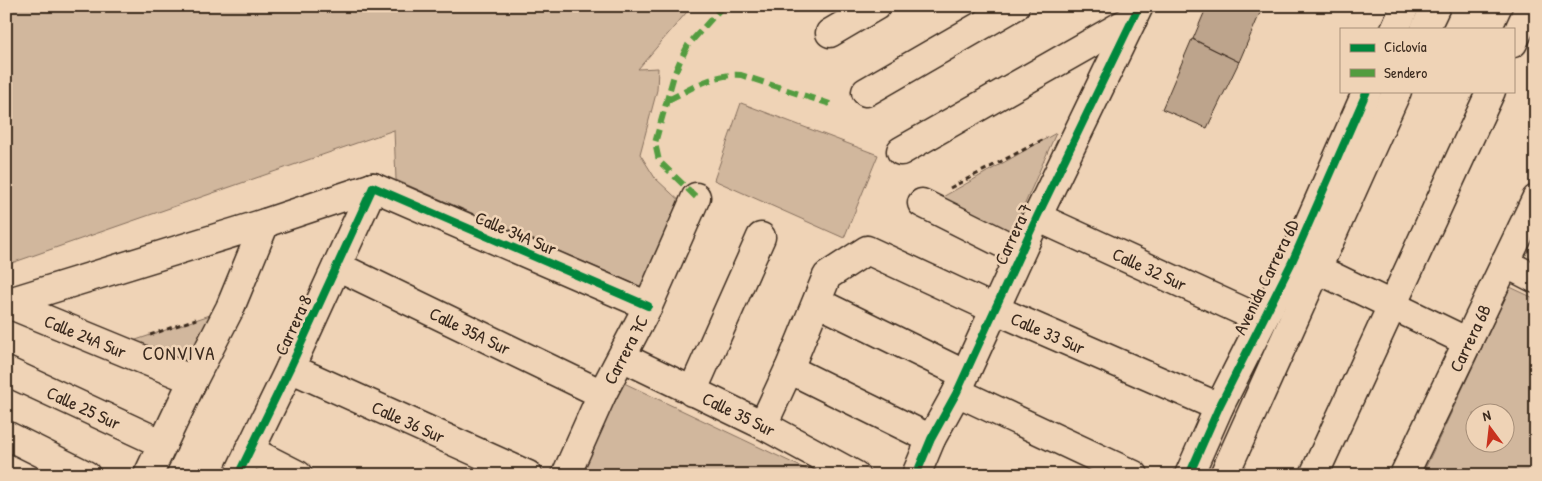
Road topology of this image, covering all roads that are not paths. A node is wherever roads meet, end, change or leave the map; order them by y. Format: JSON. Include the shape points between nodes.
{"nodes":[{"id":1,"x":876,"y":6,"type":"edge"},
{"id":2,"x":1015,"y":6,"type":"edge"},
{"id":3,"x":1405,"y":6,"type":"edge"},
{"id":4,"x":1436,"y":6,"type":"edge"},
{"id":5,"x":1530,"y":6,"type":"edge"},
{"id":6,"x":1136,"y":13,"type":"edge"},
{"id":7,"x":1395,"y":28,"type":"edge"},
{"id":8,"x":1425,"y":28,"type":"edge"},
{"id":9,"x":830,"y":33,"type":"dead end"},
{"id":10,"x":1514,"y":41,"type":"edge"},
{"id":11,"x":866,"y":92,"type":"dead end"},
{"id":12,"x":1367,"y":92,"type":"edge"},
{"id":13,"x":1397,"y":92,"type":"edge"},
{"id":14,"x":1491,"y":92,"type":"edge"},
{"id":15,"x":901,"y":151,"type":"dead end"},
{"id":16,"x":373,"y":187,"type":"junction"},
{"id":17,"x":696,"y":197,"type":"dead end"},
{"id":18,"x":1536,"y":199,"type":"edge"},
{"id":19,"x":922,"y":203,"type":"road end"},
{"id":20,"x":1037,"y":217,"type":"junction"},
{"id":21,"x":265,"y":223,"type":"junction"},
{"id":22,"x":761,"y":237,"type":"dead end"},
{"id":23,"x":1020,"y":252,"type":"junction"},
{"id":24,"x":1506,"y":263,"type":"junction"},
{"id":25,"x":337,"y":266,"type":"junction"},
{"id":26,"x":1317,"y":269,"type":"junction"},
{"id":27,"x":1536,"y":279,"type":"edge"},
{"id":28,"x":818,"y":302,"type":"junction"},
{"id":29,"x":6,"y":303,"type":"edge"},
{"id":30,"x":648,"y":306,"type":"junction"},
{"id":31,"x":1392,"y":306,"type":"junction"},
{"id":32,"x":994,"y":309,"type":"junction"},
{"id":33,"x":1262,"y":320,"type":"junction"},
{"id":34,"x":1468,"y":342,"type":"junction"},
{"id":35,"x":622,"y":356,"type":"junction"},
{"id":36,"x":290,"y":368,"type":"junction"},
{"id":37,"x":789,"y":369,"type":"junction"},
{"id":38,"x":6,"y":371,"type":"edge"},
{"id":39,"x":193,"y":380,"type":"junction"},
{"id":40,"x":960,"y":383,"type":"junction"},
{"id":41,"x":692,"y":392,"type":"junction"},
{"id":42,"x":602,"y":394,"type":"junction"},
{"id":43,"x":1219,"y":407,"type":"junction"},
{"id":44,"x":763,"y":425,"type":"junction"},
{"id":45,"x":6,"y":435,"type":"edge"},
{"id":46,"x":930,"y":439,"type":"junction"},
{"id":47,"x":163,"y":444,"type":"junction"},
{"id":48,"x":249,"y":450,"type":"junction"},
{"id":49,"x":86,"y":475,"type":"edge"},
{"id":50,"x":148,"y":475,"type":"edge"},
{"id":51,"x":238,"y":475,"type":"edge"},
{"id":52,"x":298,"y":475,"type":"edge"},
{"id":53,"x":528,"y":475,"type":"edge"},
{"id":54,"x":566,"y":475,"type":"edge"},
{"id":55,"x":855,"y":475,"type":"edge"},
{"id":56,"x":916,"y":475,"type":"edge"},
{"id":57,"x":1134,"y":475,"type":"edge"},
{"id":58,"x":1189,"y":475,"type":"edge"},
{"id":59,"x":1224,"y":475,"type":"edge"},
{"id":60,"x":1314,"y":475,"type":"edge"},
{"id":61,"x":1404,"y":475,"type":"edge"}],
"edges":[{"from":1,"to":9,"type":"street"},
{"from":2,"to":11,"type":"street"},
{"from":3,"to":7,"type":"street"},
{"from":4,"to":8,"type":"street"},
{"from":5,"to":10,"type":"street"},
{"from":6,"to":15,"type":"street"},
{"from":6,"to":20,"type":"street","name":"Carrera 7"},
{"from":12,"to":33,"type":"street","name":"Avenida Carrera 6D","via":[[1292,262]]},
{"from":13,"to":26,"type":"street"},
{"from":14,"to":31,"type":"street"},
{"from":16,"to":21,"type":"street"},
{"from":16,"to":25,"type":"street","name":"Carrera 8"},
{"from":16,"to":30,"type":"street","name":"Calle 34A Sur"},
{"from":17,"to":30,"type":"street","name":"Carrera 7C"},
{"from":18,"to":24,"type":"street","name":"Carrera 6B"},
{"from":19,"to":23,"type":"street"},
{"from":20,"to":23,"type":"street","name":"Carrera 7"},
{"from":20,"to":33,"type":"street","name":"Calle 32 Sur"},
{"from":21,"to":29,"type":"street"},
{"from":21,"to":39,"type":"street","via":[[230,308]]},
{"from":22,"to":41,"type":"street"},
{"from":23,"to":32,"type":"street","name":"Carrera 7"},
{"from":24,"to":27,"type":"street"},
{"from":24,"to":34,"type":"street","name":"Carrera 6B"},
{"from":25,"to":36,"type":"street","name":"Carrera 8"},
{"from":25,"to":42,"type":"street","name":"Calle 35A Sur"},
{"from":26,"to":31,"type":"street"},
{"from":26,"to":59,"type":"street"},
{"from":28,"to":32,"type":"street","name":"Calle 33 Sur","via":[[826,276],[867,250]]},
{"from":28,"to":37,"type":"street"},
{"from":28,"to":40,"type":"street"},
{"from":29,"to":39,"type":"street","name":"Calle 24A Sur"},
{"from":30,"to":35,"type":"street","name":"Carrera 7C"},
{"from":31,"to":34,"type":"street"},
{"from":31,"to":60,"type":"street"},
{"from":32,"to":40,"type":"street","name":"Carrera 7"},
{"from":32,"to":43,"type":"street","name":"Calle 33 Sur"},
{"from":33,"to":43,"type":"street","name":"Avenida Carrera 6D"},
{"from":34,"to":61,"type":"street","name":"Carrera 6B"},
{"from":35,"to":41,"type":"street","name":"Calle 35 Sur"},
{"from":35,"to":42,"type":"street","name":"Carrera 7C"},
{"from":36,"to":48,"type":"street","name":"Carrera 8"},
{"from":36,"to":53,"type":"street","name":"Calle 36 Sur"},
{"from":37,"to":44,"type":"street"},
{"from":37,"to":46,"type":"street"},
{"from":38,"to":47,"type":"street","name":"Calle 25 Sur"},
{"from":39,"to":47,"type":"street"},
{"from":40,"to":46,"type":"street","name":"Carrera 7"},
{"from":40,"to":57,"type":"street"},
{"from":41,"to":44,"type":"street","name":"Calle 35 Sur"},
{"from":42,"to":54,"type":"street","name":"Carrera 7C"},
{"from":43,"to":58,"type":"street","name":"Avenida Carrera 6D"},
{"from":44,"to":55,"type":"street","name":"Calle 35 Sur"},
{"from":45,"to":49,"type":"street"},
{"from":46,"to":56,"type":"street","name":"Carrera 7"},
{"from":47,"to":50,"type":"street"},
{"from":48,"to":51,"type":"street","name":"Carrera 8"},
{"from":48,"to":52,"type":"street"}]}
